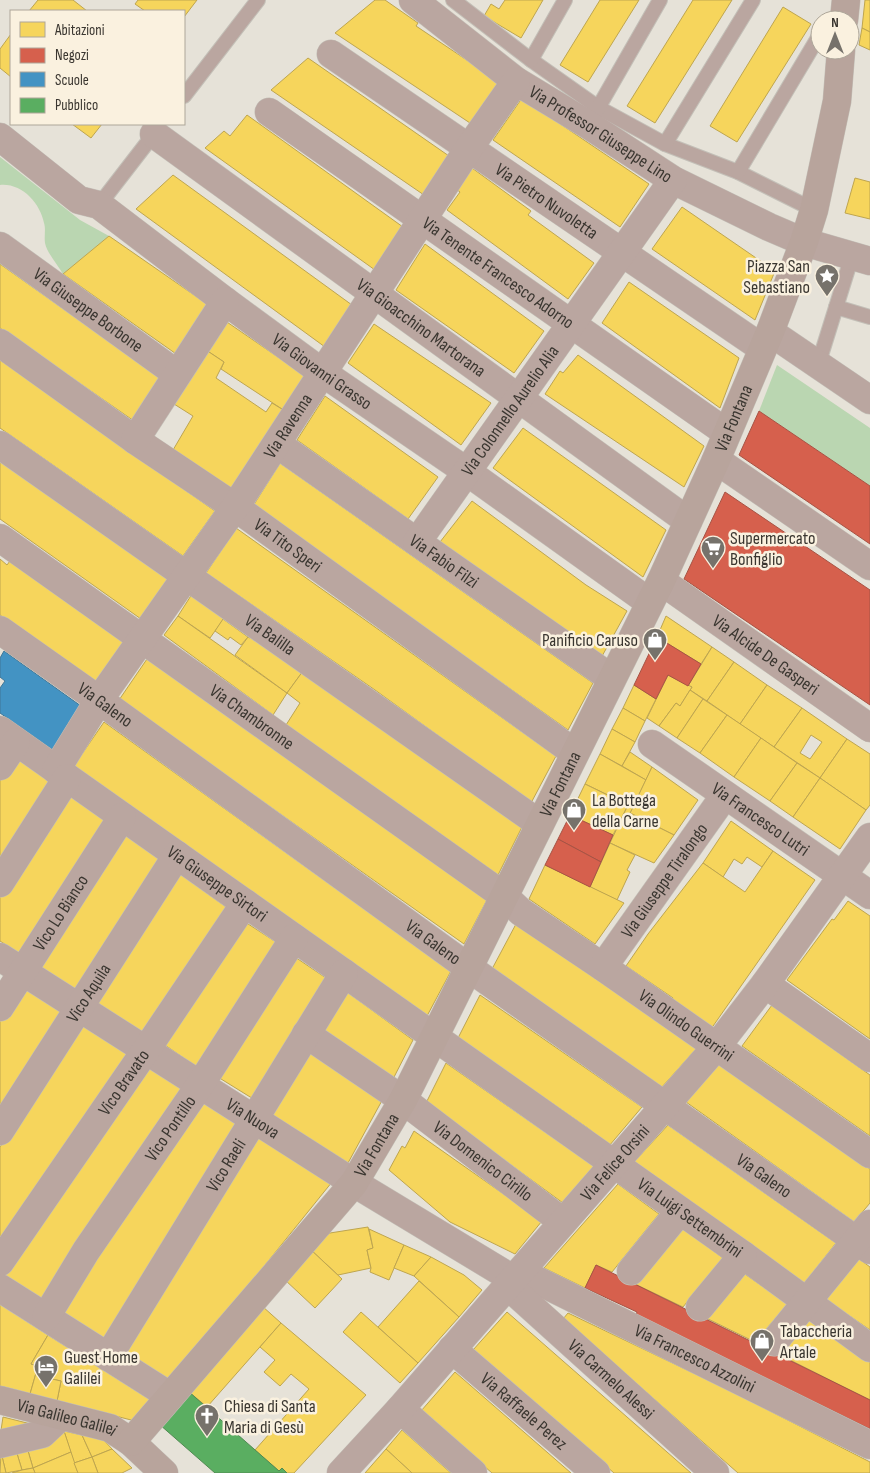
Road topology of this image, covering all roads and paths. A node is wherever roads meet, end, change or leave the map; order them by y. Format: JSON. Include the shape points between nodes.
{"nodes":[{"id":1,"x":258,"y":0,"type":"edge"},
{"id":2,"x":413,"y":0,"type":"edge"},
{"id":3,"x":565,"y":0,"type":"edge"},
{"id":4,"x":660,"y":0,"type":"edge"},
{"id":5,"x":753,"y":0,"type":"edge"},
{"id":6,"x":459,"y":9,"type":"edge"},
{"id":7,"x":331,"y":54,"type":"dead end"},
{"id":8,"x":818,"y":60,"type":"edge"},
{"id":9,"x":832,"y":60,"type":"edge"},
{"id":10,"x":524,"y":70,"type":"junction"},
{"id":11,"x":185,"y":95,"type":"edge"},
{"id":12,"x":269,"y":112,"type":"dead end"},
{"id":13,"x":593,"y":116,"type":"junction"},
{"id":14,"x":158,"y":129,"type":"edge"},
{"id":15,"x":0,"y":137,"type":"edge"},
{"id":16,"x":665,"y":144,"type":"junction"},
{"id":17,"x":469,"y":148,"type":"junction"},
{"id":18,"x":738,"y":172,"type":"junction"},
{"id":19,"x":673,"y":180,"type":"junction"},
{"id":20,"x":99,"y":205,"type":"junction"},
{"id":21,"x":814,"y":210,"type":"junction"},
{"id":22,"x":423,"y":220,"type":"junction"},
{"id":23,"x":804,"y":242,"type":"junction"},
{"id":24,"x":0,"y":246,"type":"edge"},
{"id":25,"x":622,"y":252,"type":"junction"},
{"id":26,"x":861,"y":258,"type":"edge"},
{"id":27,"x":374,"y":294,"type":"junction"},
{"id":28,"x":224,"y":301,"type":"junction"},
{"id":29,"x":836,"y":307,"type":"junction"},
{"id":30,"x":870,"y":317,"type":"edge"},
{"id":31,"x":571,"y":324,"type":"junction"},
{"id":32,"x":766,"y":340,"type":"junction"},
{"id":33,"x":0,"y":343,"type":"edge"},
{"id":34,"x":818,"y":365,"type":"junction"},
{"id":35,"x":323,"y":372,"type":"junction"},
{"id":36,"x":177,"y":374,"type":"junction"},
{"id":37,"x":518,"y":398,"type":"junction"},
{"id":38,"x":870,"y":400,"type":"edge"},
{"id":39,"x":727,"y":433,"type":"junction"},
{"id":40,"x":135,"y":440,"type":"junction"},
{"id":41,"x":277,"y":444,"type":"junction"},
{"id":42,"x":0,"y":445,"type":"edge"},
{"id":43,"x":716,"y":460,"type":"junction"},
{"id":44,"x":466,"y":472,"type":"junction"},
{"id":45,"x":235,"y":507,"type":"junction"},
{"id":46,"x":688,"y":520,"type":"junction"},
{"id":47,"x":0,"y":538,"type":"edge"},
{"id":48,"x":417,"y":542,"type":"junction"},
{"id":49,"x":870,"y":566,"type":"edge"},
{"id":50,"x":187,"y":576,"type":"junction"},
{"id":51,"x":655,"y":592,"type":"junction"},
{"id":52,"x":0,"y":630,"type":"edge"},
{"id":53,"x":142,"y":638,"type":"junction"},
{"id":54,"x":611,"y":678,"type":"junction"},
{"id":55,"x":99,"y":700,"type":"junction"},
{"id":56,"x":870,"y":728,"type":"edge"},
{"id":57,"x":8,"y":736,"type":"edge"},
{"id":58,"x":652,"y":744,"type":"dead end"},
{"id":59,"x":575,"y":754,"type":"junction"},
{"id":60,"x":0,"y":766,"type":"edge"},
{"id":61,"x":62,"y":774,"type":"junction"},
{"id":62,"x":725,"y":795,"type":"junction"},
{"id":63,"x":122,"y":816,"type":"junction"},
{"id":64,"x":540,"y":824,"type":"junction"},
{"id":65,"x":870,"y":837,"type":"edge"},
{"id":66,"x":177,"y":855,"type":"junction"},
{"id":67,"x":842,"y":876,"type":"junction"},
{"id":68,"x":0,"y":883,"type":"edge"},
{"id":69,"x":870,"y":895,"type":"edge"},
{"id":70,"x":504,"y":896,"type":"junction"},
{"id":71,"x":244,"y":903,"type":"junction"},
{"id":72,"x":294,"y":938,"type":"junction"},
{"id":73,"x":0,"y":957,"type":"edge"},
{"id":74,"x":603,"y":967,"type":"junction"},
{"id":75,"x":468,"y":968,"type":"junction"},
{"id":76,"x":23,"y":972,"type":"junction"},
{"id":77,"x":344,"y":973,"type":"junction"},
{"id":78,"x":765,"y":984,"type":"junction"},
{"id":79,"x":0,"y":1007,"type":"edge"},
{"id":80,"x":80,"y":1008,"type":"junction"},
{"id":81,"x":306,"y":1034,"type":"junction"},
{"id":82,"x":434,"y":1037,"type":"junction"},
{"id":83,"x":718,"y":1046,"type":"junction"},
{"id":84,"x":146,"y":1050,"type":"junction"},
{"id":85,"x":870,"y":1058,"type":"edge"},
{"id":86,"x":200,"y":1084,"type":"junction"},
{"id":87,"x":404,"y":1100,"type":"junction"},
{"id":88,"x":666,"y":1106,"type":"junction"},
{"id":89,"x":254,"y":1120,"type":"junction"},
{"id":90,"x":0,"y":1131,"type":"edge"},
{"id":91,"x":870,"y":1154,"type":"edge"},
{"id":92,"x":614,"y":1164,"type":"junction"},
{"id":93,"x":354,"y":1183,"type":"junction"},
{"id":94,"x":680,"y":1211,"type":"junction"},
{"id":95,"x":563,"y":1222,"type":"junction"},
{"id":96,"x":865,"y":1238,"type":"edge"},
{"id":97,"x":743,"y":1255,"type":"junction"},
{"id":98,"x":0,"y":1262,"type":"edge"},
{"id":99,"x":631,"y":1271,"type":"dead end"},
{"id":100,"x":513,"y":1279,"type":"junction"},
{"id":101,"x":0,"y":1288,"type":"edge"},
{"id":102,"x":806,"y":1301,"type":"junction"},
{"id":103,"x":700,"y":1306,"type":"dead end"},
{"id":104,"x":46,"y":1318,"type":"junction"},
{"id":105,"x":774,"y":1342,"type":"dead end"},
{"id":106,"x":870,"y":1348,"type":"edge"},
{"id":107,"x":452,"y":1349,"type":"junction"},
{"id":108,"x":108,"y":1357,"type":"junction"},
{"id":109,"x":170,"y":1396,"type":"junction"},
{"id":110,"x":0,"y":1400,"type":"edge"},
{"id":111,"x":400,"y":1408,"type":"junction"},
{"id":112,"x":61,"y":1416,"type":"junction"},
{"id":113,"x":131,"y":1442,"type":"junction"},
{"id":114,"x":0,"y":1444,"type":"edge"},
{"id":115,"x":870,"y":1445,"type":"edge"},
{"id":116,"x":164,"y":1473,"type":"edge"},
{"id":117,"x":341,"y":1473,"type":"edge"},
{"id":118,"x":473,"y":1473,"type":"edge"},
{"id":119,"x":596,"y":1473,"type":"edge"},
{"id":120,"x":716,"y":1473,"type":"edge"}],
"edges":[{"from":1,"to":11,"type":"lane"},
{"from":2,"to":6,"type":"street","name":"Via Professor Giuseppe Lino"},
{"from":3,"to":10,"type":"lane"},
{"from":4,"to":13,"type":"lane"},
{"from":5,"to":16,"type":"lane"},
{"from":6,"to":10,"type":"street","name":"Via Professor Giuseppe Lino"},
{"from":7,"to":17,"type":"street","name":"Via Pietro Nuvoletta"},
{"from":8,"to":18,"type":"lane"},
{"from":9,"to":21,"type":"street","name":"Via Fontana","via":[[837,101]]},
{"from":10,"to":13,"type":"street","name":"Via Professor Giuseppe Lino"},
{"from":10,"to":17,"type":"street","name":"Via Ravenna"},
{"from":12,"to":22,"type":"street","name":"Via Tenente Francesco Adorno"},
{"from":13,"to":16,"type":"lane"},
{"from":13,"to":19,"type":"street","name":"Via Professor Giuseppe Lino"},
{"from":14,"to":20,"type":"lane"},
{"from":14,"to":27,"type":"street","name":"Via Gioacchino Martorana"},
{"from":15,"to":20,"type":"street","name":"Via Giovanni Grasso","via":[[79,200]]},
{"from":16,"to":18,"type":"lane"},
{"from":17,"to":22,"type":"street","name":"Via Ravenna"},
{"from":17,"to":25,"type":"street","name":"Via Pietro Nuvoletta"},
{"from":18,"to":21,"type":"lane"},
{"from":19,"to":23,"type":"street","name":"Via Professor Giuseppe Lino"},
{"from":19,"to":25,"type":"street","name":"Via Colonnello Aurelio Alia"},
{"from":20,"to":28,"type":"street","name":"Via Giovanni Grasso"},
{"from":21,"to":23,"type":"street","name":"Via Fontana"},
{"from":22,"to":27,"type":"street","name":"Via Ravenna"},
{"from":22,"to":31,"type":"street","name":"Via Tenente Francesco Adorno"},
{"from":23,"to":26,"type":"street","name":"Via Professor Giuseppe Lino"},
{"from":23,"to":32,"type":"street","name":"Via Fontana"},
{"from":24,"to":36,"type":"street","name":"Via Giuseppe Borbone"},
{"from":25,"to":31,"type":"street","name":"Via Colonnello Aurelio Alia"},
{"from":25,"to":32,"type":"street","name":"Via Pietro Nuvoletta"},
{"from":26,"to":29,"type":"lane"},
{"from":27,"to":35,"type":"street","name":"Via Ravenna"},
{"from":27,"to":37,"type":"street","name":"Via Gioacchino Martorana"},
{"from":28,"to":35,"type":"street","name":"Via Giovanni Grasso"},
{"from":28,"to":36,"type":"street"},
{"from":29,"to":30,"type":"lane"},
{"from":29,"to":34,"type":"lane"},
{"from":31,"to":37,"type":"street","name":"Via Colonnello Aurelio Alia"},
{"from":31,"to":39,"type":"street","name":"Via Tenente Francesco Adorno"},
{"from":32,"to":34,"type":"street","name":"Via Pietro Nuvoletta"},
{"from":32,"to":39,"type":"street","name":"Via Fontana"},
{"from":33,"to":40,"type":"street","name":"Via Tito Speri"},
{"from":34,"to":38,"type":"street","name":"Via Pietro Nuvoletta"},
{"from":35,"to":41,"type":"street","name":"Via Ravenna"},
{"from":35,"to":44,"type":"street","name":"Via Giovanni Grasso"},
{"from":36,"to":40,"type":"street"},
{"from":37,"to":44,"type":"street","name":"Via Colonnello Aurelio Alia"},
{"from":37,"to":46,"type":"street","name":"Via Gioacchino Martorana"},
{"from":39,"to":43,"type":"street","name":"Via Fontana"},
{"from":40,"to":45,"type":"street","name":"Via Tito Speri"},
{"from":41,"to":45,"type":"street","name":"Via Ravenna"},
{"from":41,"to":48,"type":"street","name":"Via Fabio Filzi"},
{"from":42,"to":50,"type":"street","name":"Via Balilla"},
{"from":43,"to":46,"type":"street","name":"Via Fontana"},
{"from":43,"to":49,"type":"street"},
{"from":44,"to":48,"type":"street","name":"Via Colonnello Aurelio Alia"},
{"from":44,"to":51,"type":"street","name":"Via Giovanni Grasso"},
{"from":45,"to":50,"type":"street","name":"Via Ravenna"},
{"from":45,"to":59,"type":"street","name":"Via Tito Speri"},
{"from":46,"to":51,"type":"street","name":"Via Fontana"},
{"from":47,"to":53,"type":"street","name":"Via Chambronne"},
{"from":48,"to":54,"type":"street","name":"Via Fabio Filzi"},
{"from":50,"to":53,"type":"street","name":"Via Ravenna"},
{"from":50,"to":64,"type":"street","name":"Via Balilla"},
{"from":51,"to":54,"type":"street","name":"Via Fontana"},
{"from":51,"to":56,"type":"street","name":"Via Alcide De Gasperi"},
{"from":52,"to":55,"type":"street","name":"Via Galeno"},
{"from":53,"to":55,"type":"street","name":"Via Ravenna"},
{"from":53,"to":70,"type":"street","name":"Via Chambronne"},
{"from":54,"to":59,"type":"street","name":"Via Fontana"},
{"from":55,"to":61,"type":"street","name":"Via Ravenna"},
{"from":55,"to":75,"type":"street","name":"Via Galeno"},
{"from":57,"to":60,"type":"street"},
{"from":57,"to":61,"type":"street","name":"Via Giuseppe Sirtori"},
{"from":58,"to":62,"type":"street","name":"Via Francesco Lutri"},
{"from":59,"to":64,"type":"street","name":"Via Fontana"},
{"from":61,"to":63,"type":"street","name":"Via Giuseppe Sirtori"},
{"from":61,"to":68,"type":"street","name":"Via Ravenna"},
{"from":62,"to":67,"type":"street","name":"Via Francesco Lutri"},
{"from":62,"to":74,"type":"street","name":"Via Giuseppe Tiralongo"},
{"from":63,"to":66,"type":"street","name":"Via Giuseppe Sirtori"},
{"from":63,"to":76,"type":"street","name":"Vico Lo Bianco"},
{"from":64,"to":70,"type":"street","name":"Via Fontana"},
{"from":65,"to":67,"type":"street","name":"Via Felice Orsini"},
{"from":66,"to":71,"type":"street","name":"Via Giuseppe Sirtori"},
{"from":66,"to":80,"type":"street","name":"Vico Aquila"},
{"from":67,"to":69,"type":"street","name":"Via Francesco Lutri"},
{"from":67,"to":78,"type":"street","name":"Via Felice Orsini"},
{"from":70,"to":74,"type":"street","name":"Via Olindo Guerrini","via":[[521,912]]},
{"from":70,"to":75,"type":"street","name":"Via Fontana"},
{"from":71,"to":72,"type":"street","name":"Via Giuseppe Sirtori"},
{"from":71,"to":84,"type":"street","name":"Vico Bravato"},
{"from":72,"to":77,"type":"street","name":"Via Giuseppe Sirtori"},
{"from":72,"to":86,"type":"street","name":"Vico Pontillo"},
{"from":73,"to":76,"type":"street","name":"Via Nuova"},
{"from":74,"to":83,"type":"street","name":"Via Olindo Guerrini"},
{"from":75,"to":82,"type":"street","name":"Via Fontana"},
{"from":75,"to":88,"type":"street","name":"Via Galeno"},
{"from":76,"to":79,"type":"street","name":"Vico Lo Bianco"},
{"from":76,"to":80,"type":"street","name":"Via Nuova"},
{"from":77,"to":81,"type":"street","name":"Vico Raeli"},
{"from":77,"to":82,"type":"street","name":"Via Giuseppe Sirtori"},
{"from":78,"to":83,"type":"street","name":"Via Felice Orsini"},
{"from":78,"to":85,"type":"street"},
{"from":80,"to":84,"type":"street","name":"Via Nuova"},
{"from":80,"to":90,"type":"street","name":"Vico Aquila"},
{"from":81,"to":87,"type":"street","name":"Via Domenico Cirillo"},
{"from":81,"to":89,"type":"street","name":"Vico Raeli"},
{"from":82,"to":87,"type":"street","name":"Via Fontana"},
{"from":82,"to":92,"type":"street","name":"Via Luigi Settembrini"},
{"from":83,"to":88,"type":"street","name":"Via Felice Orsini"},
{"from":83,"to":91,"type":"street","name":"Via Olindo Guerrini"},
{"from":84,"to":86,"type":"street","name":"Via Nuova"},
{"from":84,"to":98,"type":"street","name":"Vico Bravato"},
{"from":86,"to":89,"type":"street","name":"Via Nuova"},
{"from":86,"to":104,"type":"street","name":"Vico Pontillo","via":[[86,1251]]},
{"from":87,"to":93,"type":"street","name":"Via Fontana"},
{"from":87,"to":95,"type":"street","name":"Via Domenico Cirillo"},
{"from":88,"to":92,"type":"street","name":"Via Felice Orsini"},
{"from":88,"to":96,"type":"street","name":"Via Galeno"},
{"from":89,"to":93,"type":"street","name":"Via Nuova"},
{"from":89,"to":108,"type":"street","name":"Vico Raeli"},
{"from":92,"to":94,"type":"street","name":"Via Luigi Settembrini"},
{"from":92,"to":95,"type":"street","name":"Via Felice Orsini"},
{"from":93,"to":100,"type":"street","name":"Via Nuova"},
{"from":93,"to":109,"type":"street","name":"Via Fontana"},
{"from":94,"to":97,"type":"street","name":"Via Luigi Settembrini"},
{"from":94,"to":99,"type":"street"},
{"from":95,"to":100,"type":"street","name":"Via Felice Orsini"},
{"from":96,"to":102,"type":"street"},
{"from":97,"to":102,"type":"street","name":"Via Luigi Settembrini"},
{"from":97,"to":103,"type":"street"},
{"from":100,"to":107,"type":"street","name":"Via Felice Orsini"},
{"from":100,"to":115,"type":"street","name":"Via Francesco Azzolini"},
{"from":100,"to":120,"type":"street","name":"Via Carmelo Alessi"},
{"from":101,"to":104,"type":"street"},
{"from":102,"to":105,"type":"street"},
{"from":102,"to":106,"type":"street","name":"Via Luigi Settembrini"},
{"from":104,"to":108,"type":"street"},
{"from":107,"to":111,"type":"street","name":"Via Felice Orsini"},
{"from":107,"to":119,"type":"street","name":"Via Raffaele Perez"},
{"from":108,"to":109,"type":"street"},
{"from":109,"to":113,"type":"street","name":"Via Fontana"},
{"from":110,"to":112,"type":"street","name":"Via Galileo Galilei"},
{"from":111,"to":117,"type":"street","name":"Via Felice Orsini"},
{"from":111,"to":118,"type":"street"},
{"from":112,"to":113,"type":"street","name":"Via Galileo Galilei","via":[[110,1428]]},
{"from":112,"to":114,"type":"street","via":[[42,1434]]},
{"from":113,"to":116,"type":"street","name":"Via Galileo Galilei"}]}
